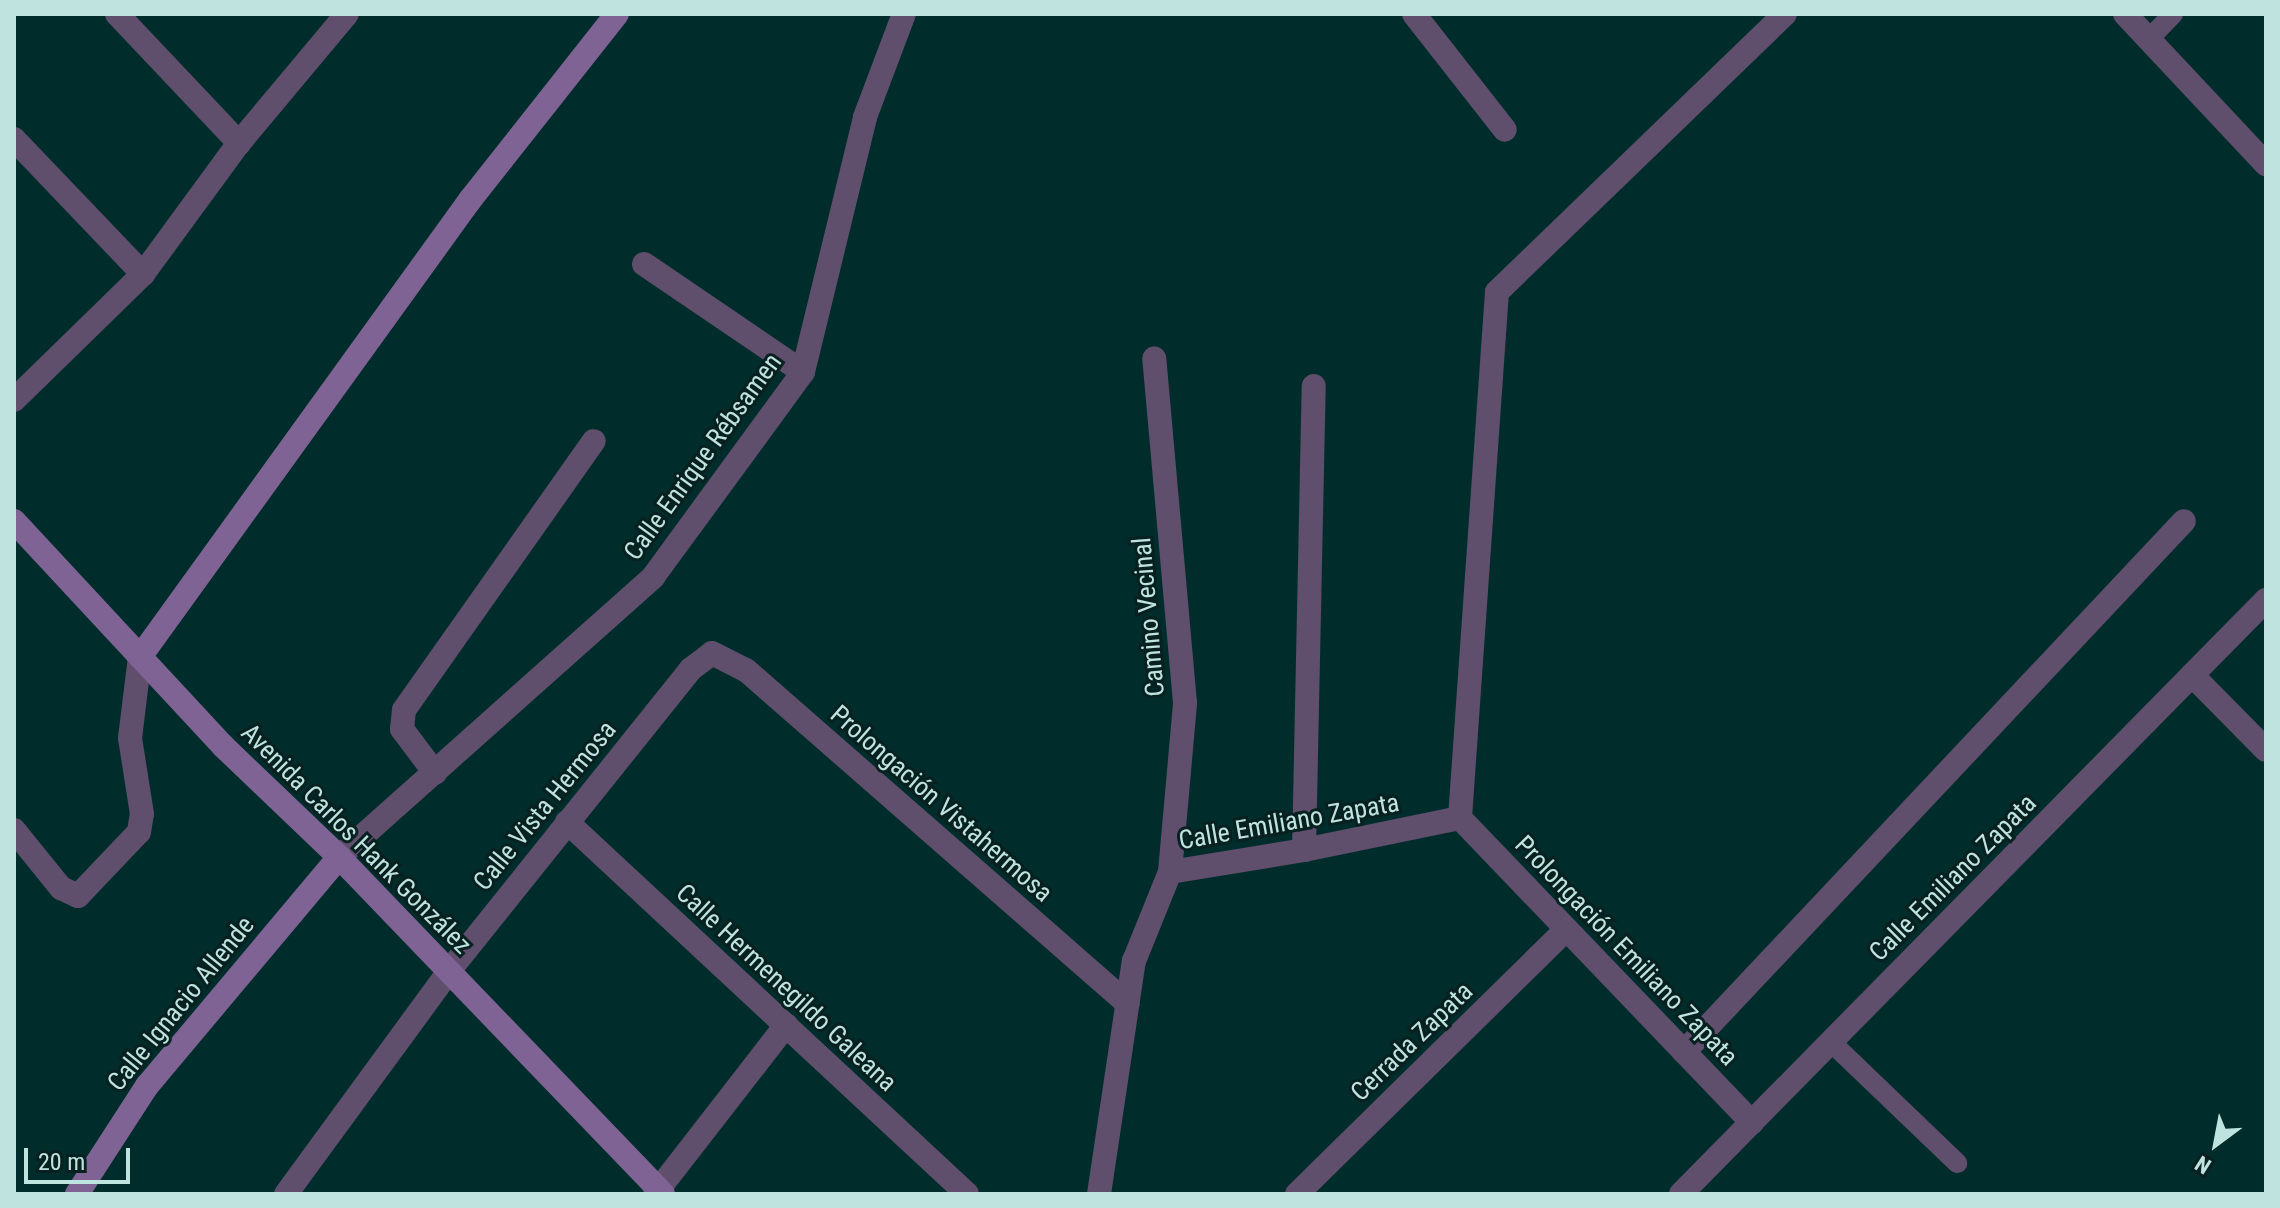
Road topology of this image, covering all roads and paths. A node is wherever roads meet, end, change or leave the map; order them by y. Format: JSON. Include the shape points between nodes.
{"nodes":[{"id":1,"x":117,"y":14,"type":"edge"},
{"id":2,"x":617,"y":14,"type":"edge"},
{"id":3,"x":904,"y":14,"type":"edge"},
{"id":4,"x":1414,"y":14,"type":"edge"},
{"id":5,"x":1785,"y":14,"type":"edge"},
{"id":6,"x":2125,"y":14,"type":"edge"},
{"id":7,"x":2173,"y":14,"type":"edge"},
{"id":8,"x":345,"y":15,"type":"edge"},
{"id":9,"x":2148,"y":40,"type":"junction"},
{"id":10,"x":1505,"y":130,"type":"dead end"},
{"id":11,"x":14,"y":139,"type":"edge"},
{"id":12,"x":239,"y":143,"type":"junction"},
{"id":13,"x":2266,"y":164,"type":"edge"},
{"id":14,"x":644,"y":264,"type":"dead end"},
{"id":15,"x":143,"y":274,"type":"junction"},
{"id":16,"x":1154,"y":358,"type":"dead end"},
{"id":17,"x":803,"y":372,"type":"junction"},
{"id":18,"x":1314,"y":386,"type":"dead end"},
{"id":19,"x":14,"y":400,"type":"edge"},
{"id":20,"x":594,"y":441,"type":"dead end"},
{"id":21,"x":14,"y":521,"type":"edge"},
{"id":22,"x":2184,"y":521,"type":"dead end"},
{"id":23,"x":2266,"y":600,"type":"edge"},
{"id":24,"x":712,"y":653,"type":"joint"},
{"id":25,"x":140,"y":657,"type":"junction"},
{"id":26,"x":2192,"y":675,"type":"junction"},
{"id":27,"x":2266,"y":750,"type":"edge"},
{"id":28,"x":435,"y":773,"type":"junction"},
{"id":29,"x":1460,"y":818,"type":"junction"},
{"id":30,"x":567,"y":822,"type":"junction"},
{"id":31,"x":14,"y":830,"type":"edge"},
{"id":32,"x":1304,"y":850,"type":"junction"},
{"id":33,"x":339,"y":857,"type":"junction"},
{"id":34,"x":1170,"y":872,"type":"junction"},
{"id":35,"x":1566,"y":930,"type":"junction"},
{"id":36,"x":449,"y":971,"type":"junction"},
{"id":37,"x":1128,"y":1004,"type":"junction"},
{"id":38,"x":786,"y":1025,"type":"junction"},
{"id":39,"x":1831,"y":1042,"type":"junction"},
{"id":40,"x":1684,"y":1052,"type":"junction"},
{"id":41,"x":1752,"y":1122,"type":"junction"},
{"id":42,"x":1957,"y":1163,"type":"dead end"},
{"id":43,"x":659,"y":1192,"type":"edge"},
{"id":44,"x":77,"y":1194,"type":"edge"},
{"id":45,"x":286,"y":1194,"type":"edge"},
{"id":46,"x":967,"y":1194,"type":"edge"},
{"id":47,"x":1099,"y":1194,"type":"edge"},
{"id":48,"x":1297,"y":1194,"type":"edge"},
{"id":49,"x":1681,"y":1194,"type":"edge"}],
"edges":[{"from":1,"to":12,"type":"street"},
{"from":2,"to":25,"type":"main road","via":[[470,200]]},
{"from":3,"to":17,"type":"street","name":"Calle Enrique Rébsamen","via":[[865,117]]},
{"from":4,"to":10,"type":"street"},
{"from":5,"to":29,"type":"street","via":[[1497,292]]},
{"from":6,"to":9,"type":"street"},
{"from":7,"to":9,"type":"lane"},
{"from":8,"to":12,"type":"street"},
{"from":9,"to":13,"type":"street"},
{"from":11,"to":15,"type":"street"},
{"from":12,"to":15,"type":"street"},
{"from":14,"to":17,"type":"street"},
{"from":15,"to":19,"type":"street"},
{"from":16,"to":34,"type":"street","name":"Camino Vecinal","via":[[1185,703]]},
{"from":17,"to":28,"type":"street","name":"Calle Enrique Rébsamen","via":[[653,577]]},
{"from":18,"to":32,"type":"street"},
{"from":20,"to":28,"type":"street","via":[[404,710],[402,729]]},
{"from":21,"to":25,"type":"main road","name":"Avenida Carlos Hank González"},
{"from":22,"to":40,"type":"street"},
{"from":23,"to":26,"type":"street","name":"Calle Emiliano Zapata"},
{"from":24,"to":30,"type":"street","name":"Calle Vista Hermosa","via":[[691,669]]},
{"from":24,"to":37,"type":"street","name":"Prolongación Vistahermosa","via":[[746,670]]},
{"from":25,"to":31,"type":"street","via":[[130,738],[142,814],[139,832],[78,896],[61,888]]},
{"from":25,"to":33,"type":"main road","name":"Avenida Carlos Hank González"},
{"from":26,"to":27,"type":"street"},
{"from":26,"to":39,"type":"street","name":"Calle Emiliano Zapata"},
{"from":28,"to":33,"type":"street","name":"Calle Enrique Rébsamen"},
{"from":29,"to":32,"type":"street","name":"Calle Emiliano Zapata"},
{"from":29,"to":35,"type":"street","name":"Prolongación Emiliano Zapata"},
{"from":30,"to":36,"type":"street","name":"Calle Vista Hermosa"},
{"from":30,"to":38,"type":"street","name":"Calle Hermenegildo Galeana"},
{"from":32,"to":34,"type":"street","name":"Calle Emiliano Zapata"},
{"from":33,"to":36,"type":"main road","name":"Avenida Carlos Hank González"},
{"from":33,"to":44,"type":"main road","name":"Calle Ignacio Allende","via":[[147,1086]]},
{"from":34,"to":37,"type":"street","name":"Calle Emiliano Zapata","via":[[1134,961]]},
{"from":35,"to":40,"type":"street","name":"Prolongación Emiliano Zapata"},
{"from":35,"to":48,"type":"street","name":"Cerrada Zapata"},
{"from":36,"to":43,"type":"main road","name":"Avenida Carlos Hank González"},
{"from":36,"to":45,"type":"street","name":"Calle Vista Hermosa"},
{"from":37,"to":47,"type":"street","name":"Calle Emiliano Zapata"},
{"from":38,"to":43,"type":"street"},
{"from":38,"to":46,"type":"street","name":"Calle Hermenegildo Galeana"},
{"from":39,"to":41,"type":"street","name":"Calle Emiliano Zapata"},
{"from":39,"to":42,"type":"lane"},
{"from":40,"to":41,"type":"street","name":"Prolongación Emiliano Zapata"},
{"from":41,"to":49,"type":"street","name":"Calle Emiliano Zapata"}]}
